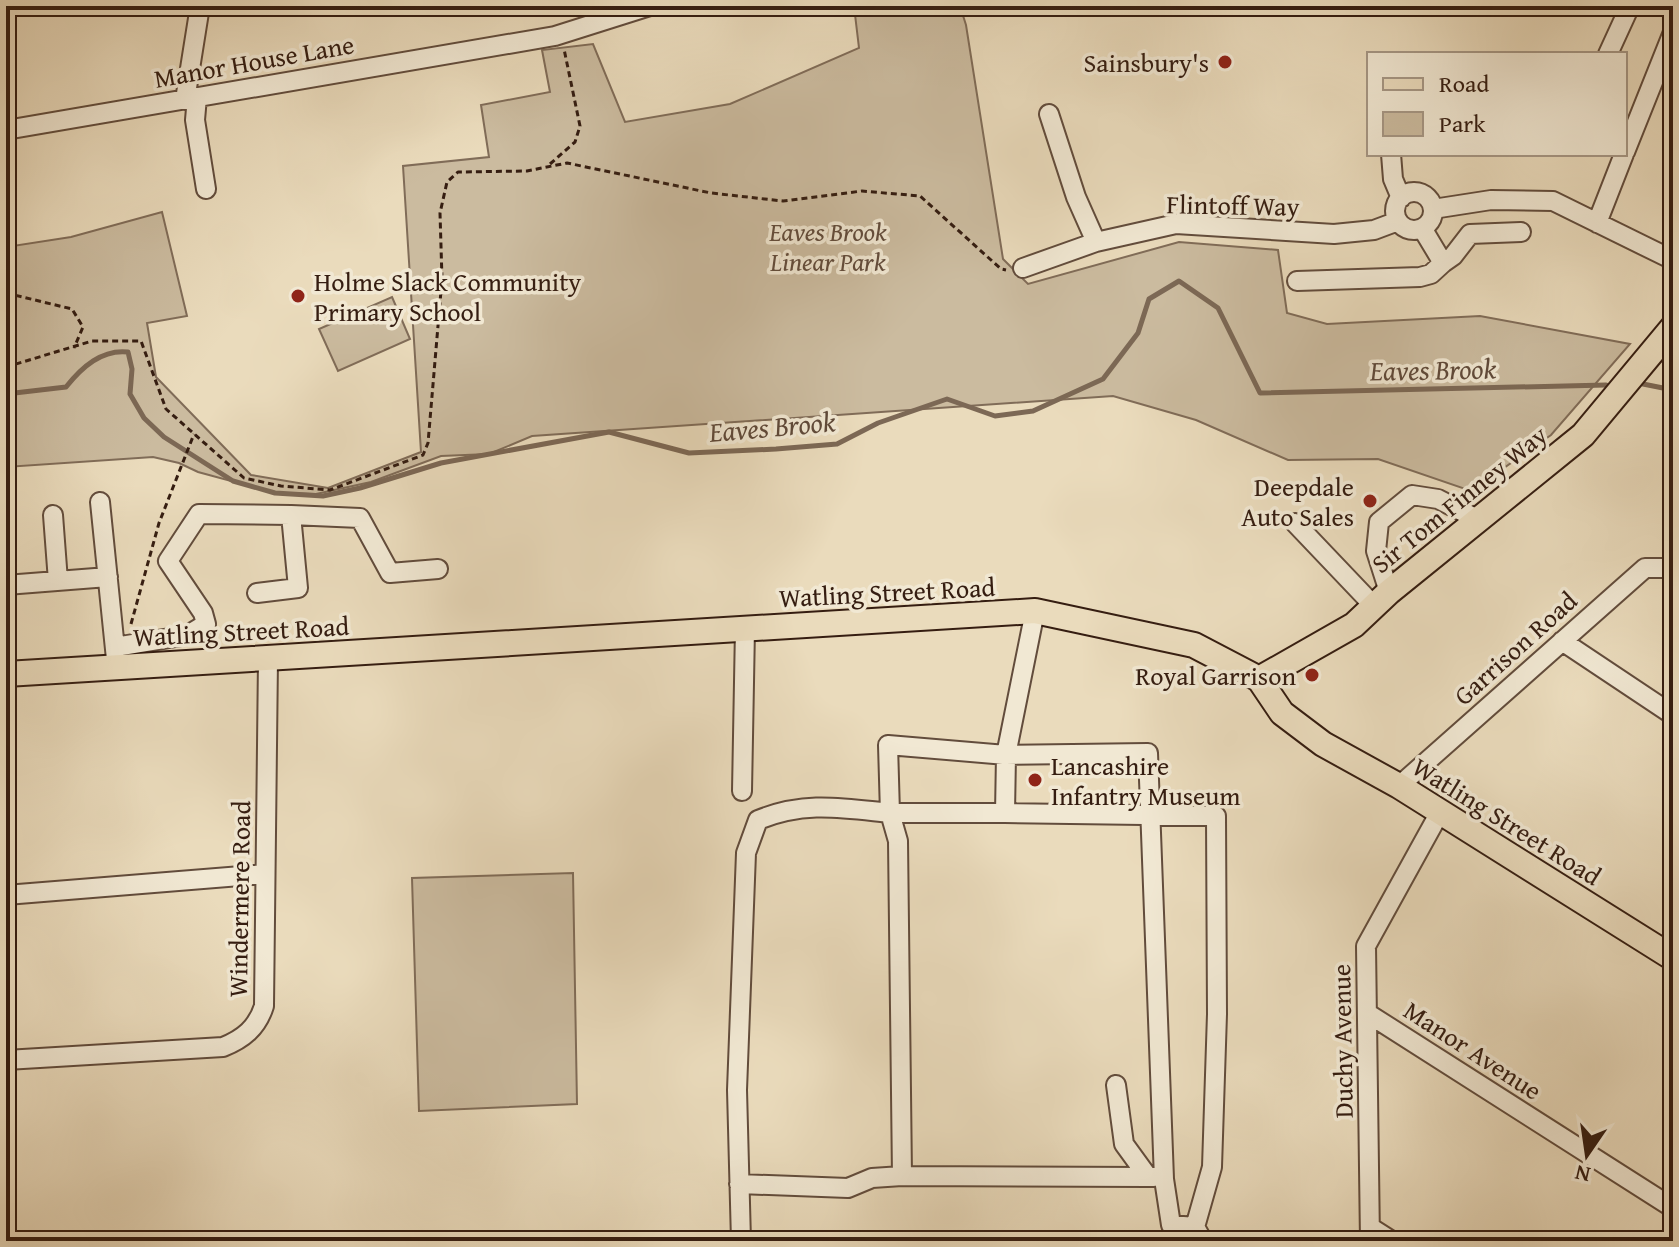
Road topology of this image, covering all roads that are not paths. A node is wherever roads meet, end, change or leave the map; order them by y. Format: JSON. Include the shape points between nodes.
{"nodes":[{"id":1,"x":200,"y":6,"type":"edge"},
{"id":2,"x":650,"y":6,"type":"edge"},
{"id":3,"x":1630,"y":6,"type":"edge"},
{"id":4,"x":1673,"y":32,"type":"edge"},
{"id":5,"x":1609,"y":52,"type":"edge"},
{"id":6,"x":191,"y":98,"type":"junction"},
{"id":7,"x":1049,"y":114,"type":"dead end"},
{"id":8,"x":6,"y":130,"type":"edge"},
{"id":9,"x":1627,"y":148,"type":"edge"},
{"id":10,"x":1391,"y":156,"type":"edge"},
{"id":11,"x":1624,"y":156,"type":"edge"},
{"id":12,"x":206,"y":189,"type":"dead end"},
{"id":13,"x":1401,"y":198,"type":"junction"},
{"id":14,"x":1433,"y":209,"type":"junction"},
{"id":15,"x":1398,"y":221,"type":"junction"},
{"id":16,"x":1597,"y":223,"type":"junction"},
{"id":17,"x":1422,"y":228,"type":"junction"},
{"id":18,"x":1521,"y":232,"type":"dead end"},
{"id":19,"x":1096,"y":242,"type":"junction"},
{"id":20,"x":1673,"y":260,"type":"edge"},
{"id":21,"x":1443,"y":263,"type":"junction"},
{"id":22,"x":1023,"y":268,"type":"road end"},
{"id":23,"x":1297,"y":281,"type":"dead end"},
{"id":24,"x":1671,"y":327,"type":"edge"},
{"id":25,"x":100,"y":502,"type":"dead end"},
{"id":26,"x":53,"y":515,"type":"dead end"},
{"id":27,"x":291,"y":515,"type":"junction"},
{"id":28,"x":1477,"y":519,"type":"junction"},
{"id":29,"x":1295,"y":523,"type":"dead end"},
{"id":30,"x":1673,"y":568,"type":"edge"},
{"id":31,"x":438,"y":569,"type":"dead end"},
{"id":32,"x":108,"y":577,"type":"junction"},
{"id":33,"x":58,"y":581,"type":"junction"},
{"id":34,"x":6,"y":585,"type":"edge"},
{"id":35,"x":257,"y":593,"type":"dead end"},
{"id":36,"x":1381,"y":599,"type":"junction"},
{"id":37,"x":1035,"y":611,"type":"junction"},
{"id":38,"x":745,"y":628,"type":"junction"},
{"id":39,"x":1562,"y":641,"type":"junction"},
{"id":40,"x":116,"y":657,"type":"junction"},
{"id":41,"x":268,"y":659,"type":"junction"},
{"id":42,"x":6,"y":674,"type":"edge"},
{"id":43,"x":1259,"y":679,"type":"junction"},
{"id":44,"x":1673,"y":715,"type":"edge"},
{"id":45,"x":1006,"y":755,"type":"junction"},
{"id":46,"x":1399,"y":786,"type":"junction"},
{"id":47,"x":742,"y":791,"type":"dead end"},
{"id":48,"x":1440,"y":812,"type":"junction"},
{"id":49,"x":890,"y":813,"type":"junction"},
{"id":50,"x":1005,"y":813,"type":"junction"},
{"id":51,"x":1151,"y":816,"type":"junction"},
{"id":52,"x":265,"y":874,"type":"junction"},
{"id":53,"x":6,"y":895,"type":"edge"},
{"id":54,"x":1673,"y":958,"type":"edge"},
{"id":55,"x":1367,"y":1013,"type":"junction"},
{"id":56,"x":6,"y":1060,"type":"edge"},
{"id":57,"x":1116,"y":1085,"type":"dead end"},
{"id":58,"x":902,"y":1176,"type":"junction"},
{"id":59,"x":1156,"y":1178,"type":"junction"},
{"id":60,"x":739,"y":1184,"type":"junction"},
{"id":61,"x":1673,"y":1208,"type":"edge"},
{"id":62,"x":1168,"y":1233,"type":"edge"},
{"id":63,"x":1199,"y":1234,"type":"edge"},
{"id":64,"x":1370,"y":1234,"type":"edge"},
{"id":65,"x":741,"y":1241,"type":"edge"},
{"id":66,"x":1392,"y":1241,"type":"edge"}],
"edges":[{"from":1,"to":6,"type":"street"},
{"from":2,"to":6,"type":"street","name":"Manor House Lane","via":[[555,36]]},
{"from":3,"to":5,"type":"street"},
{"from":4,"to":9,"type":"street"},
{"from":6,"to":8,"type":"street","name":"Manor House Lane"},
{"from":6,"to":12,"type":"street"},
{"from":7,"to":19,"type":"street"},
{"from":10,"to":13,"type":"street"},
{"from":11,"to":16,"type":"street"},
{"from":13,"to":14,"type":"street","via":[[1423,194]]},
{"from":13,"to":15,"type":"street","via":[[1395,211]]},
{"from":14,"to":16,"type":"street","via":[[1491,200],[1553,201]]},
{"from":14,"to":17,"type":"street"},
{"from":15,"to":17,"type":"street","via":[[1406,228]]},
{"from":15,"to":19,"type":"street","name":"Flintoff Way","via":[[1374,230],[1334,234],[1176,224]]},
{"from":16,"to":20,"type":"street"},
{"from":17,"to":21,"type":"street"},
{"from":18,"to":21,"type":"street","via":[[1470,234]]},
{"from":19,"to":22,"type":"street","name":"Flintoff Way"},
{"from":21,"to":23,"type":"street","via":[[1420,277]]},
{"from":24,"to":28,"type":"main road","name":"Sir Tom Finney Way","via":[[1583,435]]},
{"from":25,"to":32,"type":"street"},
{"from":26,"to":33,"type":"street"},
{"from":27,"to":31,"type":"street","via":[[360,518],[390,573]]},
{"from":27,"to":35,"type":"street","via":[[298,588]]},
{"from":27,"to":40,"type":"street","via":[[199,514],[168,561],[206,624],[188,635]]},
{"from":28,"to":36,"type":"main road","name":"Sir Tom Finney Way"},
{"from":28,"to":36,"type":"street","via":[[1438,499],[1412,495],[1379,522]]},
{"from":29,"to":36,"type":"street"},
{"from":30,"to":39,"type":"street","name":"Garrison Road","via":[[1645,568]]},
{"from":32,"to":33,"type":"street"},
{"from":32,"to":40,"type":"street"},
{"from":33,"to":34,"type":"street"},
{"from":36,"to":43,"type":"main road","name":"Sir Tom Finney Way","via":[[1354,625]]},
{"from":37,"to":38,"type":"main road","name":"Watling Street Road"},
{"from":37,"to":43,"type":"main road","name":"Watling Street Road","via":[[1194,645]]},
{"from":37,"to":45,"type":"street"},
{"from":38,"to":41,"type":"main road","name":"Watling Street Road"},
{"from":38,"to":47,"type":"street"},
{"from":39,"to":44,"type":"street"},
{"from":39,"to":46,"type":"street","name":"Garrison Road"},
{"from":40,"to":41,"type":"main road","name":"Watling Street Road"},
{"from":40,"to":42,"type":"main road","name":"Watling Street Road"},
{"from":41,"to":52,"type":"street","name":"Windermere Road"},
{"from":43,"to":46,"type":"main road","name":"Watling Street Road","via":[[1282,713],[1323,744]]},
{"from":45,"to":49,"type":"street","via":[[888,745]]},
{"from":45,"to":50,"type":"street"},
{"from":45,"to":51,"type":"street","via":[[1148,753]]},
{"from":46,"to":48,"type":"main road","name":"Watling Street Road"},
{"from":48,"to":54,"type":"main road","name":"Watling Street Road"},
{"from":48,"to":55,"type":"street","name":"Duchy Avenue","via":[[1366,946]]},
{"from":49,"to":50,"type":"street"},
{"from":49,"to":58,"type":"street","via":[[898,841]]},
{"from":49,"to":60,"type":"street","via":[[826,806],[784,809],[758,820],[746,853],[742,922]]},
{"from":50,"to":51,"type":"street"},
{"from":51,"to":59,"type":"street"},
{"from":51,"to":63,"type":"street","via":[[1216,816],[1212,1167]]},
{"from":52,"to":53,"type":"street"},
{"from":52,"to":56,"type":"street","name":"Windermere Road","via":[[264,1006],[248,1033],[223,1047]]},
{"from":55,"to":61,"type":"street","name":"Manor Avenue"},
{"from":55,"to":64,"type":"street","name":"Duchy Avenue"},
{"from":57,"to":59,"type":"street","via":[[1124,1144]]},
{"from":58,"to":59,"type":"street"},
{"from":58,"to":60,"type":"street","via":[[872,1178],[848,1188]]},
{"from":59,"to":62,"type":"street"},
{"from":60,"to":65,"type":"street"},
{"from":62,"to":63,"type":"street"},
{"from":64,"to":66,"type":"street"}]}
